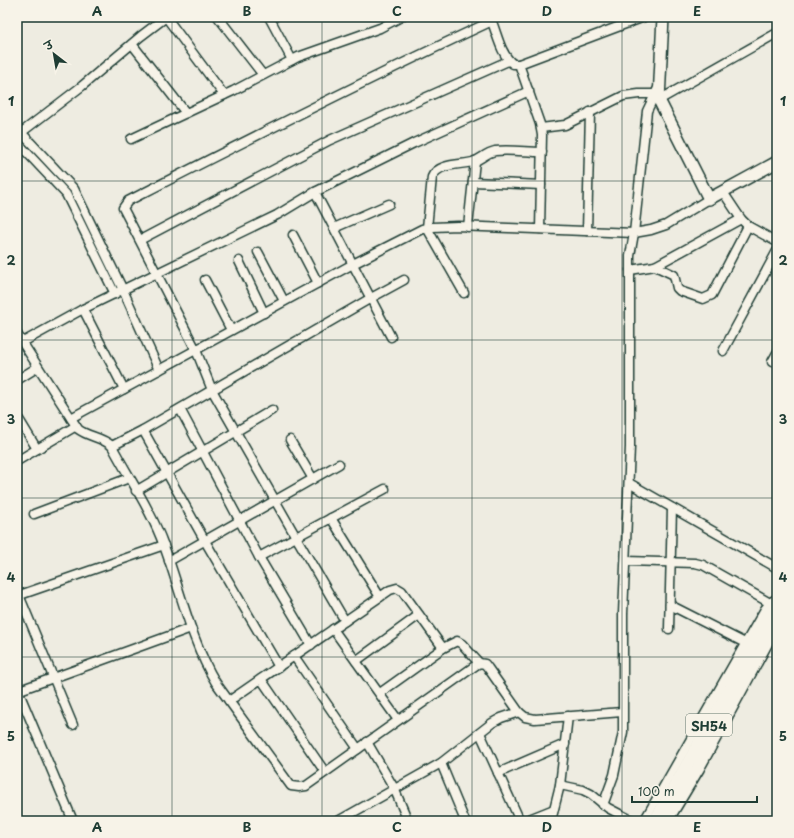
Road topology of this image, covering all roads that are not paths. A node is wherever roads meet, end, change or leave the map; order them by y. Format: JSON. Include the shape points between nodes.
{"nodes":[{"id":1,"x":166,"y":17,"type":"edge"},
{"id":2,"x":218,"y":17,"type":"edge"},
{"id":3,"x":269,"y":17,"type":"edge"},
{"id":4,"x":401,"y":17,"type":"edge"},
{"id":5,"x":644,"y":17,"type":"edge"},
{"id":6,"x":663,"y":17,"type":"edge"},
{"id":7,"x":491,"y":19,"type":"edge"},
{"id":8,"x":777,"y":33,"type":"edge"},
{"id":9,"x":132,"y":44,"type":"junction"},
{"id":10,"x":292,"y":60,"type":"junction"},
{"id":11,"x":508,"y":61,"type":"junction"},
{"id":12,"x":519,"y":64,"type":"junction"},
{"id":13,"x":263,"y":75,"type":"junction"},
{"id":14,"x":529,"y":91,"type":"junction"},
{"id":15,"x":658,"y":94,"type":"junction"},
{"id":16,"x":224,"y":95,"type":"junction"},
{"id":17,"x":590,"y":112,"type":"junction"},
{"id":18,"x":186,"y":113,"type":"junction"},
{"id":19,"x":541,"y":128,"type":"junction"},
{"id":20,"x":18,"y":132,"type":"edge"},
{"id":21,"x":131,"y":139,"type":"dead end"},
{"id":22,"x":17,"y":142,"type":"edge"},
{"id":23,"x":542,"y":152,"type":"junction"},
{"id":24,"x":475,"y":161,"type":"junction"},
{"id":25,"x":777,"y":162,"type":"edge"},
{"id":26,"x":473,"y":182,"type":"junction"},
{"id":27,"x":541,"y":185,"type":"junction"},
{"id":28,"x":316,"y":192,"type":"junction"},
{"id":29,"x":723,"y":192,"type":"junction"},
{"id":30,"x":709,"y":199,"type":"junction"},
{"id":31,"x":389,"y":204,"type":"dead end"},
{"id":32,"x":741,"y":219,"type":"junction"},
{"id":33,"x":748,"y":226,"type":"junction"},
{"id":34,"x":468,"y":227,"type":"junction"},
{"id":35,"x":334,"y":228,"type":"junction"},
{"id":36,"x":427,"y":228,"type":"junction"},
{"id":37,"x":540,"y":230,"type":"junction"},
{"id":38,"x":587,"y":231,"type":"junction"},
{"id":39,"x":634,"y":233,"type":"junction"},
{"id":40,"x":293,"y":235,"type":"dead end"},
{"id":41,"x":776,"y":239,"type":"edge"},
{"id":42,"x":140,"y":240,"type":"junction"},
{"id":43,"x":777,"y":250,"type":"edge"},
{"id":44,"x":258,"y":252,"type":"dead end"},
{"id":45,"x":239,"y":261,"type":"dead end"},
{"id":46,"x":353,"y":264,"type":"junction"},
{"id":47,"x":655,"y":266,"type":"junction"},
{"id":48,"x":630,"y":270,"type":"junction"},
{"id":49,"x":157,"y":274,"type":"junction"},
{"id":50,"x":205,"y":280,"type":"dead end"},
{"id":51,"x":404,"y":280,"type":"dead end"},
{"id":52,"x":318,"y":282,"type":"junction"},
{"id":53,"x":123,"y":290,"type":"junction"},
{"id":54,"x":464,"y":293,"type":"dead end"},
{"id":55,"x":115,"y":294,"type":"junction"},
{"id":56,"x":371,"y":298,"type":"junction"},
{"id":57,"x":284,"y":301,"type":"junction"},
{"id":58,"x":83,"y":310,"type":"junction"},
{"id":59,"x":264,"y":313,"type":"junction"},
{"id":60,"x":231,"y":330,"type":"junction"},
{"id":61,"x":17,"y":334,"type":"edge"},
{"id":62,"x":391,"y":337,"type":"dead end"},
{"id":63,"x":23,"y":342,"type":"junction"},
{"id":64,"x":196,"y":350,"type":"junction"},
{"id":65,"x":723,"y":351,"type":"dead end"},
{"id":66,"x":777,"y":352,"type":"edge"},
{"id":67,"x":772,"y":362,"type":"dead end"},
{"id":68,"x":38,"y":367,"type":"junction"},
{"id":69,"x":159,"y":370,"type":"junction"},
{"id":70,"x":17,"y":380,"type":"edge"},
{"id":71,"x":124,"y":389,"type":"junction"},
{"id":72,"x":212,"y":390,"type":"junction"},
{"id":73,"x":180,"y":409,"type":"junction"},
{"id":74,"x":272,"y":410,"type":"dead end"},
{"id":75,"x":17,"y":416,"type":"edge"},
{"id":76,"x":71,"y":418,"type":"junction"},
{"id":77,"x":76,"y":426,"type":"junction"},
{"id":78,"x":143,"y":430,"type":"junction"},
{"id":79,"x":236,"y":432,"type":"junction"},
{"id":80,"x":290,"y":440,"type":"dead end"},
{"id":81,"x":112,"y":446,"type":"junction"},
{"id":82,"x":36,"y":449,"type":"junction"},
{"id":83,"x":202,"y":452,"type":"junction"},
{"id":84,"x":17,"y":461,"type":"edge"},
{"id":85,"x":339,"y":464,"type":"dead end"},
{"id":86,"x":167,"y":473,"type":"junction"},
{"id":87,"x":129,"y":478,"type":"junction"},
{"id":88,"x":313,"y":479,"type":"junction"},
{"id":89,"x":629,"y":483,"type":"junction"},
{"id":90,"x":385,"y":488,"type":"dead end"},
{"id":91,"x":136,"y":491,"type":"junction"},
{"id":92,"x":275,"y":501,"type":"junction"},
{"id":93,"x":672,"y":508,"type":"junction"},
{"id":94,"x":34,"y":514,"type":"dead end"},
{"id":95,"x":331,"y":518,"type":"junction"},
{"id":96,"x":240,"y":521,"type":"junction"},
{"id":97,"x":296,"y":537,"type":"junction"},
{"id":98,"x":205,"y":541,"type":"junction"},
{"id":99,"x":164,"y":544,"type":"junction"},
{"id":100,"x":259,"y":557,"type":"junction"},
{"id":101,"x":169,"y":561,"type":"junction"},
{"id":102,"x":626,"y":561,"type":"junction"},
{"id":103,"x":671,"y":562,"type":"junction"},
{"id":104,"x":777,"y":568,"type":"edge"},
{"id":105,"x":18,"y":595,"type":"edge"},
{"id":106,"x":380,"y":597,"type":"junction"},
{"id":107,"x":777,"y":598,"type":"edge"},
{"id":108,"x":773,"y":603,"type":"edge"},
{"id":109,"x":670,"y":605,"type":"junction"},
{"id":110,"x":419,"y":615,"type":"junction"},
{"id":111,"x":345,"y":621,"type":"junction"},
{"id":112,"x":191,"y":628,"type":"junction"},
{"id":113,"x":771,"y":628,"type":"edge"},
{"id":114,"x":669,"y":629,"type":"dead end"},
{"id":115,"x":333,"y":630,"type":"junction"},
{"id":116,"x":745,"y":643,"type":"junction"},
{"id":117,"x":311,"y":645,"type":"junction"},
{"id":118,"x":443,"y":648,"type":"junction"},
{"id":119,"x":294,"y":656,"type":"junction"},
{"id":120,"x":356,"y":661,"type":"junction"},
{"id":121,"x":479,"y":663,"type":"junction"},
{"id":122,"x":279,"y":667,"type":"junction"},
{"id":123,"x":53,"y":677,"type":"junction"},
{"id":124,"x":261,"y":679,"type":"junction"},
{"id":125,"x":17,"y":690,"type":"edge"},
{"id":126,"x":380,"y":693,"type":"junction"},
{"id":127,"x":229,"y":701,"type":"junction"},
{"id":128,"x":519,"y":712,"type":"junction"},
{"id":129,"x":622,"y":712,"type":"junction"},
{"id":130,"x":568,"y":716,"type":"junction"},
{"id":131,"x":398,"y":720,"type":"junction"},
{"id":132,"x":73,"y":725,"type":"dead end"},
{"id":133,"x":480,"y":733,"type":"junction"},
{"id":134,"x":367,"y":742,"type":"junction"},
{"id":135,"x":565,"y":744,"type":"junction"},
{"id":136,"x":358,"y":749,"type":"junction"},
{"id":137,"x":441,"y":763,"type":"junction"},
{"id":138,"x":325,"y":772,"type":"junction"},
{"id":139,"x":498,"y":773,"type":"junction"},
{"id":140,"x":560,"y":785,"type":"junction"},
{"id":141,"x":394,"y":788,"type":"junction"},
{"id":142,"x":604,"y":805,"type":"junction"},
{"id":143,"x":554,"y":809,"type":"junction"},
{"id":144,"x":73,"y":821,"type":"edge"},
{"id":145,"x":338,"y":821,"type":"edge"},
{"id":146,"x":408,"y":821,"type":"edge"},
{"id":147,"x":465,"y":821,"type":"edge"},
{"id":148,"x":520,"y":821,"type":"edge"},
{"id":149,"x":524,"y":821,"type":"edge"},
{"id":150,"x":551,"y":821,"type":"edge"},
{"id":151,"x":633,"y":821,"type":"edge"},
{"id":152,"x":644,"y":821,"type":"edge"},
{"id":153,"x":655,"y":821,"type":"edge"},
{"id":154,"x":666,"y":821,"type":"edge"}],
"edges":[{"from":1,"to":9,"type":"street"},
{"from":1,"to":16,"type":"street"},
{"from":2,"to":13,"type":"street"},
{"from":3,"to":10,"type":"street"},
{"from":4,"to":10,"type":"street","via":[[380,28]]},
{"from":5,"to":12,"type":"street"},
{"from":6,"to":15,"type":"main road"},
{"from":7,"to":11,"type":"street"},
{"from":7,"to":42,"type":"street","via":[[293,116],[128,201],[123,208]]},
{"from":8,"to":15,"type":"street"},
{"from":9,"to":18,"type":"street"},
{"from":9,"to":20,"type":"street","via":[[82,86]]},
{"from":10,"to":13,"type":"street"},
{"from":11,"to":12,"type":"street"},
{"from":11,"to":42,"type":"street","via":[[330,140]]},
{"from":12,"to":14,"type":"street"},
{"from":13,"to":16,"type":"street"},
{"from":14,"to":19,"type":"street"},
{"from":14,"to":28,"type":"street","via":[[414,142]]},
{"from":15,"to":17,"type":"street","via":[[623,96]]},
{"from":15,"to":30,"type":"main road"},
{"from":15,"to":39,"type":"street","via":[[647,111]]},
{"from":16,"to":18,"type":"street"},
{"from":17,"to":19,"type":"street","via":[[565,125]]},
{"from":17,"to":38,"type":"street"},
{"from":18,"to":21,"type":"street"},
{"from":19,"to":23,"type":"street"},
{"from":20,"to":53,"type":"street","via":[[74,189]]},
{"from":22,"to":55,"type":"street","via":[[66,194]]},
{"from":23,"to":24,"type":"street","via":[[489,152]]},
{"from":23,"to":27,"type":"street"},
{"from":24,"to":26,"type":"street"},
{"from":24,"to":36,"type":"street","via":[[441,168],[434,172]]},
{"from":25,"to":29,"type":"main road"},
{"from":26,"to":27,"type":"street"},
{"from":26,"to":34,"type":"street"},
{"from":27,"to":37,"type":"street"},
{"from":28,"to":35,"type":"street"},
{"from":28,"to":49,"type":"street","via":[[278,215]]},
{"from":29,"to":30,"type":"main road"},
{"from":29,"to":32,"type":"street"},
{"from":30,"to":39,"type":"street","via":[[666,225]]},
{"from":31,"to":35,"type":"street"},
{"from":32,"to":33,"type":"street"},
{"from":32,"to":47,"type":"street"},
{"from":33,"to":41,"type":"street"},
{"from":33,"to":47,"type":"street","via":[[712,295],[707,298],[680,291],[674,274]]},
{"from":34,"to":36,"type":"street"},
{"from":34,"to":37,"type":"street"},
{"from":35,"to":46,"type":"street"},
{"from":36,"to":46,"type":"street"},
{"from":36,"to":54,"type":"street"},
{"from":37,"to":38,"type":"street"},
{"from":38,"to":39,"type":"street"},
{"from":39,"to":48,"type":"street"},
{"from":40,"to":52,"type":"street"},
{"from":42,"to":49,"type":"street"},
{"from":43,"to":65,"type":"street"},
{"from":44,"to":57,"type":"street"},
{"from":45,"to":59,"type":"street"},
{"from":46,"to":52,"type":"street"},
{"from":46,"to":56,"type":"street"},
{"from":47,"to":48,"type":"street"},
{"from":48,"to":89,"type":"street"},
{"from":49,"to":53,"type":"street"},
{"from":49,"to":64,"type":"street"},
{"from":50,"to":60,"type":"street"},
{"from":51,"to":56,"type":"street"},
{"from":52,"to":57,"type":"street"},
{"from":53,"to":55,"type":"street"},
{"from":53,"to":69,"type":"street"},
{"from":55,"to":58,"type":"street"},
{"from":56,"to":62,"type":"street"},
{"from":56,"to":72,"type":"street"},
{"from":57,"to":59,"type":"street"},
{"from":58,"to":63,"type":"street"},
{"from":58,"to":71,"type":"street"},
{"from":59,"to":60,"type":"street"},
{"from":60,"to":64,"type":"street"},
{"from":61,"to":63,"type":"street"},
{"from":63,"to":68,"type":"street"},
{"from":64,"to":69,"type":"street"},
{"from":64,"to":72,"type":"street"},
{"from":66,"to":67,"type":"street"},
{"from":68,"to":70,"type":"street"},
{"from":68,"to":76,"type":"street"},
{"from":69,"to":71,"type":"street"},
{"from":71,"to":76,"type":"street"},
{"from":72,"to":73,"type":"street"},
{"from":72,"to":79,"type":"street"},
{"from":73,"to":78,"type":"street"},
{"from":73,"to":83,"type":"street"},
{"from":74,"to":79,"type":"street"},
{"from":75,"to":82,"type":"street"},
{"from":76,"to":77,"type":"street"},
{"from":77,"to":81,"type":"street","via":[[84,434],[106,441]]},
{"from":77,"to":82,"type":"street"},
{"from":78,"to":81,"type":"street"},
{"from":78,"to":86,"type":"street"},
{"from":79,"to":83,"type":"street"},
{"from":79,"to":92,"type":"street"},
{"from":80,"to":88,"type":"street"},
{"from":81,"to":87,"type":"street"},
{"from":82,"to":84,"type":"street"},
{"from":83,"to":86,"type":"street"},
{"from":83,"to":96,"type":"street"},
{"from":85,"to":88,"type":"street"},
{"from":86,"to":91,"type":"street"},
{"from":86,"to":98,"type":"street"},
{"from":87,"to":91,"type":"street"},
{"from":87,"to":94,"type":"street"},
{"from":88,"to":92,"type":"street"},
{"from":89,"to":93,"type":"street"},
{"from":89,"to":102,"type":"street"},
{"from":90,"to":95,"type":"street"},
{"from":91,"to":99,"type":"street"},
{"from":92,"to":96,"type":"street"},
{"from":92,"to":97,"type":"street"},
{"from":93,"to":103,"type":"street"},
{"from":93,"to":104,"type":"street"},
{"from":95,"to":97,"type":"street"},
{"from":95,"to":106,"type":"street"},
{"from":96,"to":98,"type":"street"},
{"from":96,"to":100,"type":"street"},
{"from":97,"to":100,"type":"street"},
{"from":97,"to":111,"type":"street"},
{"from":98,"to":101,"type":"street"},
{"from":98,"to":122,"type":"street"},
{"from":99,"to":101,"type":"street"},
{"from":99,"to":105,"type":"street"},
{"from":100,"to":117,"type":"street"},
{"from":101,"to":112,"type":"street"},
{"from":102,"to":103,"type":"street"},
{"from":102,"to":129,"type":"street"},
{"from":103,"to":108,"type":"street","via":[[703,565]]},
{"from":103,"to":109,"type":"street"},
{"from":105,"to":123,"type":"street"},
{"from":106,"to":110,"type":"street","via":[[397,588]]},
{"from":106,"to":111,"type":"street"},
{"from":107,"to":108,"type":"street"},
{"from":108,"to":113,"type":"main road","number":"SH54"},
{"from":108,"to":116,"type":"street"},
{"from":109,"to":114,"type":"street"},
{"from":109,"to":116,"type":"street"},
{"from":110,"to":118,"type":"street"},
{"from":110,"to":120,"type":"street"},
{"from":111,"to":115,"type":"street"},
{"from":112,"to":123,"type":"street"},
{"from":112,"to":127,"type":"street","via":[[208,670]]},
{"from":113,"to":153,"type":"main road","number":"SH54"},
{"from":113,"to":154,"type":"main road","number":"SH54","via":[[698,768]]},
{"from":115,"to":117,"type":"street"},
{"from":115,"to":120,"type":"street"},
{"from":116,"to":152,"type":"street"},
{"from":117,"to":119,"type":"street"},
{"from":118,"to":121,"type":"street","via":[[457,641]]},
{"from":118,"to":126,"type":"street"},
{"from":119,"to":122,"type":"street"},
{"from":119,"to":136,"type":"street"},
{"from":120,"to":126,"type":"street"},
{"from":121,"to":128,"type":"street","via":[[488,668]]},
{"from":121,"to":131,"type":"street"},
{"from":122,"to":124,"type":"street"},
{"from":123,"to":125,"type":"street"},
{"from":123,"to":132,"type":"street"},
{"from":124,"to":127,"type":"street"},
{"from":124,"to":138,"type":"street"},
{"from":125,"to":144,"type":"street"},
{"from":126,"to":131,"type":"street"},
{"from":127,"to":138,"type":"street","via":[[291,786],[306,786]]},
{"from":128,"to":130,"type":"street","via":[[535,719]]},
{"from":128,"to":133,"type":"street","via":[[501,718]]},
{"from":129,"to":130,"type":"street"},
{"from":129,"to":142,"type":"street","via":[[623,732],[618,763]]},
{"from":130,"to":135,"type":"street"},
{"from":131,"to":134,"type":"street"},
{"from":133,"to":137,"type":"street"},
{"from":133,"to":139,"type":"street"},
{"from":134,"to":136,"type":"street"},
{"from":134,"to":141,"type":"street"},
{"from":135,"to":139,"type":"street"},
{"from":135,"to":140,"type":"street"},
{"from":136,"to":138,"type":"street"},
{"from":137,"to":141,"type":"street"},
{"from":137,"to":147,"type":"street"},
{"from":139,"to":148,"type":"street"},
{"from":140,"to":142,"type":"street","via":[[583,790]]},
{"from":140,"to":143,"type":"street"},
{"from":141,"to":145,"type":"street"},
{"from":141,"to":146,"type":"street"},
{"from":142,"to":151,"type":"street"},
{"from":143,"to":149,"type":"street"},
{"from":143,"to":150,"type":"street"}]}
